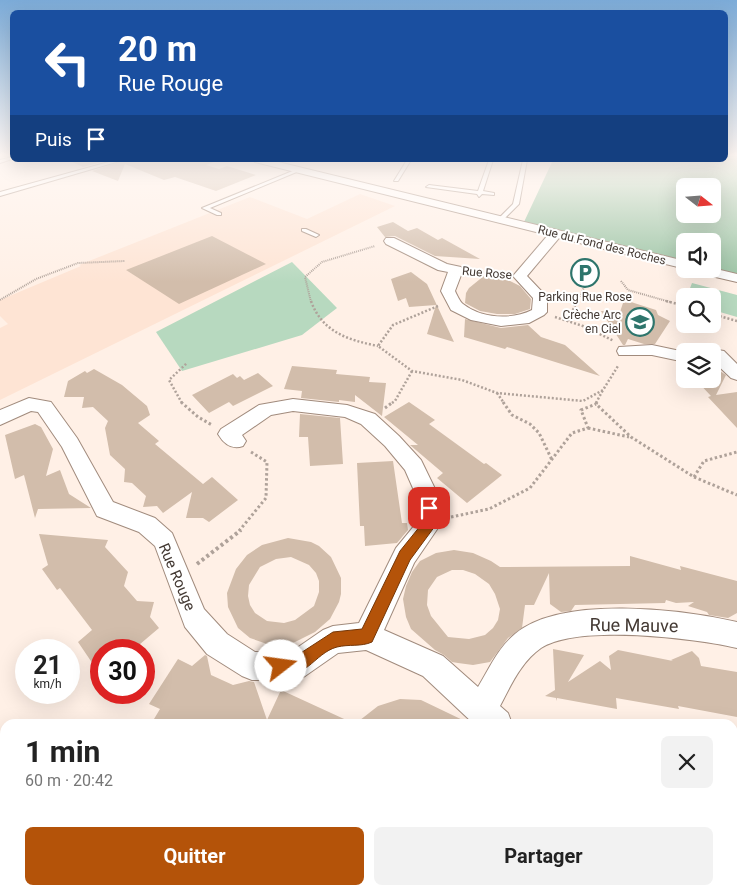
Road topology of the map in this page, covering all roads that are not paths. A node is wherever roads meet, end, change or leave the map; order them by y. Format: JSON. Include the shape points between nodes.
{"nodes":[{"id":1,"x":231,"y":198,"type":"edge"},
{"id":2,"x":408,"y":198,"type":"edge"},
{"id":3,"x":517,"y":198,"type":"edge"},
{"id":4,"x":219,"y":214,"type":"dead end"},
{"id":5,"x":500,"y":220,"type":"junction"},
{"id":6,"x":304,"y":230,"type":"dead end"},
{"id":7,"x":556,"y":233,"type":"junction"},
{"id":8,"x":316,"y":235,"type":"dead end"},
{"id":9,"x":390,"y":241,"type":"road end"},
{"id":10,"x":676,"y":263,"type":"edge"},
{"id":11,"x":721,"y":274,"type":"edge"},
{"id":12,"x":737,"y":278,"type":"edge"},
{"id":13,"x":625,"y":351,"type":"road end"},
{"id":14,"x":676,"y":355,"type":"edge"},
{"id":15,"x":721,"y":358,"type":"edge"},
{"id":16,"x":737,"y":374,"type":"edge"},
{"id":17,"x":0,"y":418,"type":"edge"},
{"id":18,"x":232,"y":438,"type":"road end"},
{"id":19,"x":367,"y":636,"type":"junction"},
{"id":20,"x":737,"y":636,"type":"edge"},
{"id":21,"x":489,"y":717,"type":"edge"}],
"edges":[{"from":1,"to":4,"type":"lane","via":[[206,208]]},
{"from":2,"to":5,"type":"street","name":"Rue du Fond des Roches"},
{"from":3,"to":5,"type":"lane","via":[[516,204]]},
{"from":5,"to":7,"type":"street","name":"Rue du Fond des Roches"},
{"from":6,"to":8,"type":"lane"},
{"from":7,"to":9,"type":"street","name":"Rue Rose","via":[[520,276],[541,295],[543,305],[540,313],[516,321],[500,321],[462,312],[451,302],[446,290],[448,280],[456,270]]},
{"from":7,"to":10,"type":"street","name":"Rue du Fond des Roches"},
{"from":11,"to":12,"type":"street"},
{"from":13,"to":14,"type":"street","via":[[652,350]]},
{"from":15,"to":16,"type":"street"},
{"from":17,"to":19,"type":"street","name":"Rue Rouge","via":[[30,404],[44,407],[70,443],[105,509],[147,526],[164,540],[194,618],[217,644],[252,666],[295,666],[333,640]]},
{"from":18,"to":19,"type":"street","via":[[266,410],[293,405],[347,412],[368,419],[414,466],[427,495],[431,522],[405,556]]},
{"from":19,"to":21,"type":"street","via":[[433,666]]},
{"from":20,"to":21,"type":"street","name":"Rue Mauve","via":[[699,626],[641,623],[587,622],[555,629],[534,636],[514,653]]}]}
